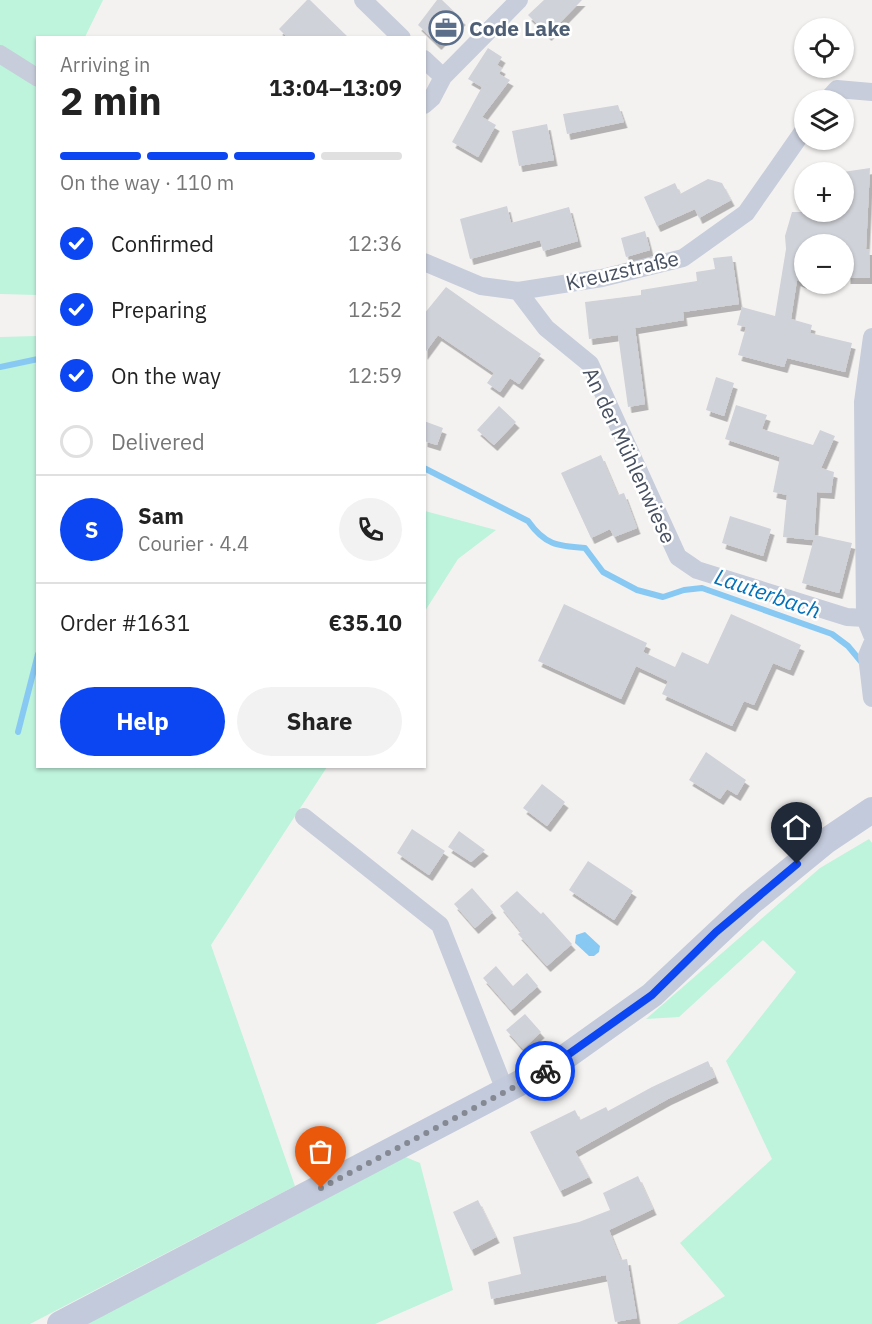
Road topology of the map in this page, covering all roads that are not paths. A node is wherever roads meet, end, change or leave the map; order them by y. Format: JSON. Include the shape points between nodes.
{"nodes":[{"id":1,"x":363,"y":0,"type":"edge"},
{"id":2,"x":519,"y":0,"type":"edge"},
{"id":3,"x":400,"y":36,"type":"edge"},
{"id":4,"x":0,"y":54,"type":"edge"},
{"id":5,"x":426,"y":61,"type":"edge"},
{"id":6,"x":36,"y":77,"type":"edge"},
{"id":7,"x":443,"y":77,"type":"junction"},
{"id":8,"x":854,"y":90,"type":"edge"},
{"id":9,"x":872,"y":92,"type":"edge"},
{"id":10,"x":426,"y":103,"type":"edge"},
{"id":11,"x":794,"y":144,"type":"edge"},
{"id":12,"x":426,"y":263,"type":"edge"},
{"id":13,"x":518,"y":291,"type":"junction"},
{"id":14,"x":872,"y":337,"type":"edge"},
{"id":15,"x":868,"y":626,"type":"edge"},
{"id":16,"x":870,"y":650,"type":"edge"},
{"id":17,"x":872,"y":696,"type":"edge"},
{"id":18,"x":872,"y":810,"type":"edge"},
{"id":19,"x":304,"y":817,"type":"dead end"},
{"id":20,"x":506,"y":1092,"type":"junction"},
{"id":21,"x":60,"y":1324,"type":"edge"}],
"edges":[{"from":1,"to":3,"type":"street"},
{"from":2,"to":7,"type":"street"},
{"from":4,"to":6,"type":"street"},
{"from":5,"to":7,"type":"street"},
{"from":7,"to":10,"type":"street"},
{"from":8,"to":9,"type":"street"},
{"from":11,"to":13,"type":"street","name":"Kreuzstraße","via":[[746,213],[683,258],[602,278]]},
{"from":12,"to":13,"type":"street","name":"Kreuzstraße","via":[[481,286]]},
{"from":13,"to":15,"type":"street","name":"An der Mühlenwiese","via":[[546,328],[591,364],[678,557],[697,570]]},
{"from":14,"to":15,"type":"street","via":[[863,402]]},
{"from":16,"to":17,"type":"street"},
{"from":18,"to":20,"type":"main road","via":[[759,895],[652,995],[554,1065]]},
{"from":19,"to":20,"type":"street","via":[[440,925]]},
{"from":20,"to":21,"type":"main road"}]}
